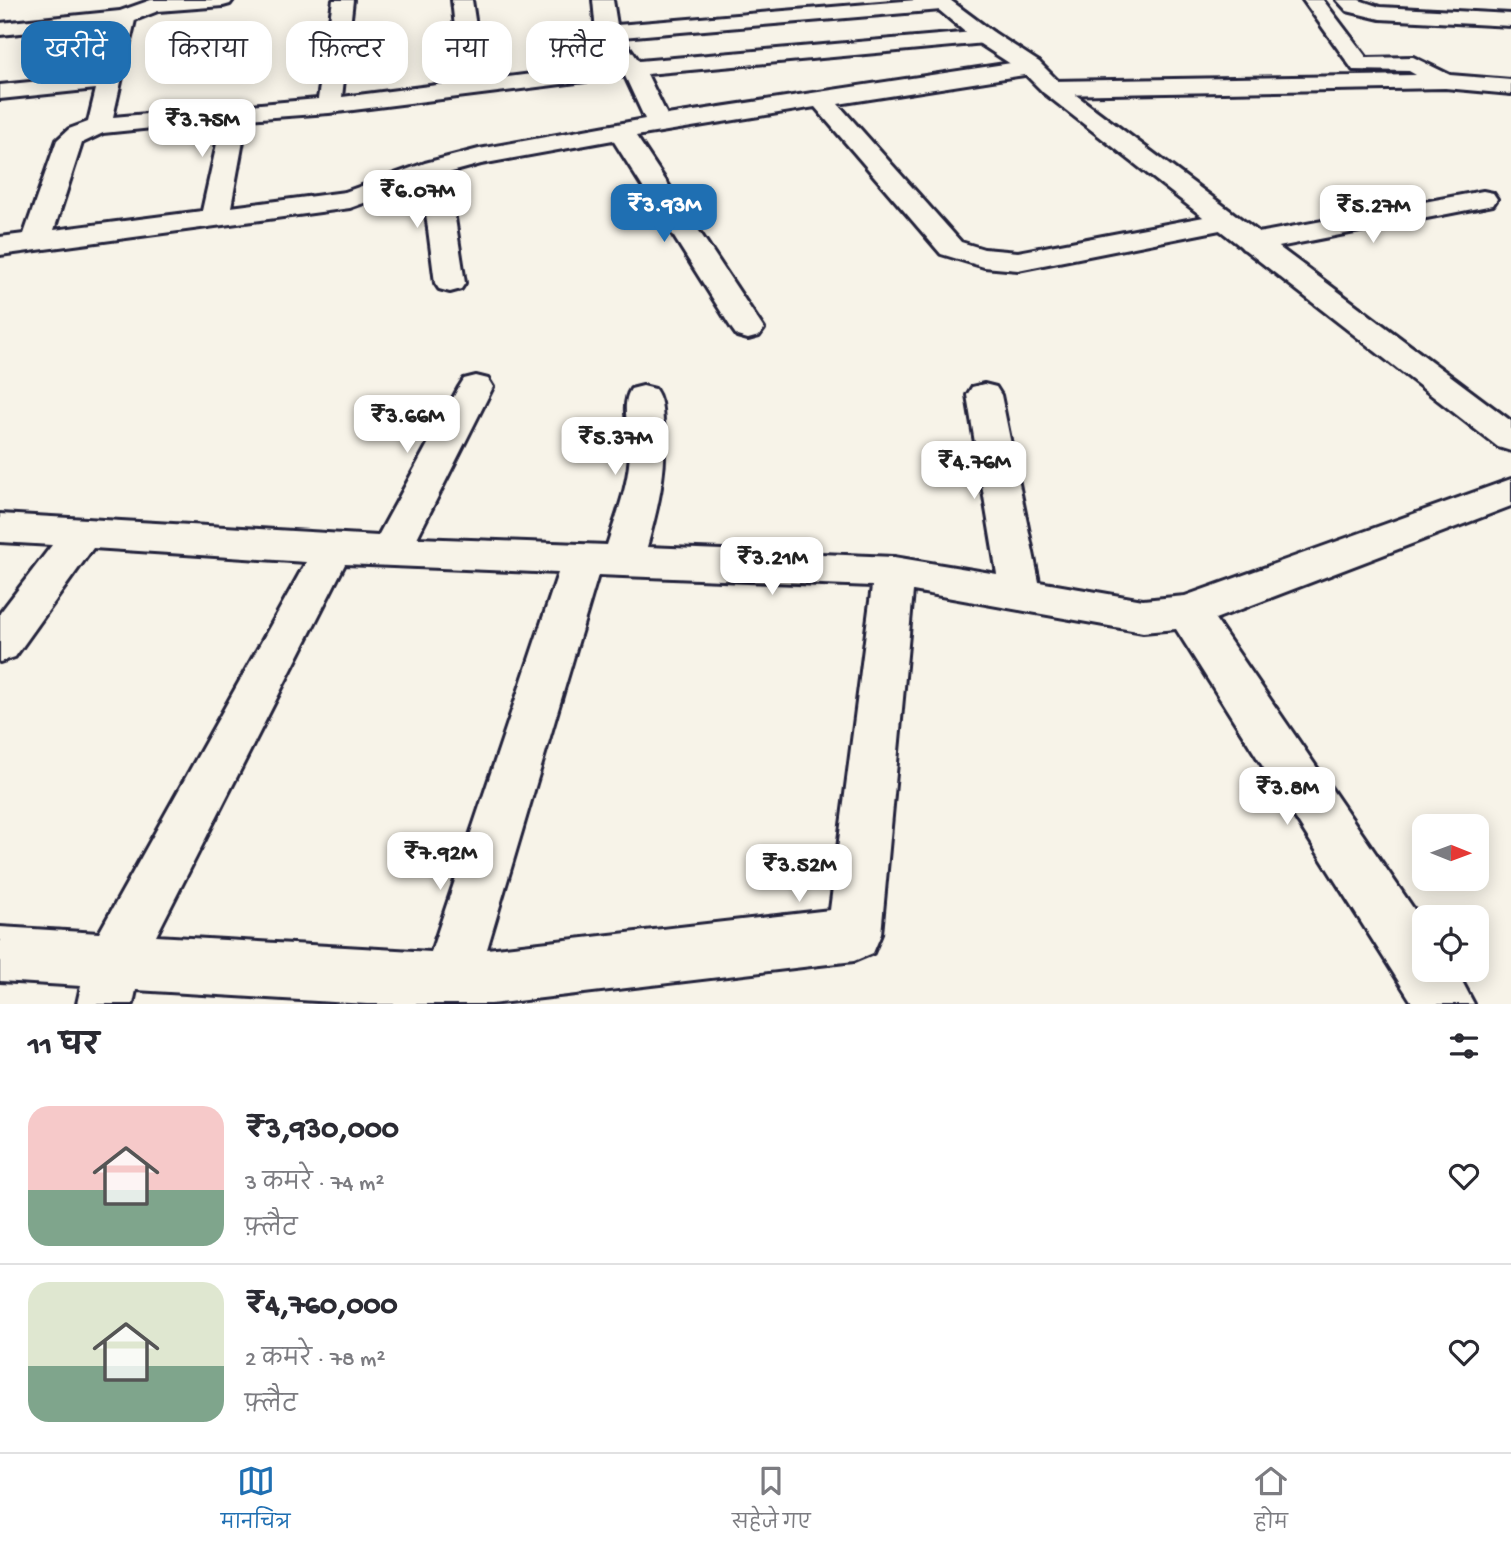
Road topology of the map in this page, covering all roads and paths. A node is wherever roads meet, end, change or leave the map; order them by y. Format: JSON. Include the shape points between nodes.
{"nodes":[{"id":1,"x":223,"y":0,"type":"edge"},
{"id":2,"x":343,"y":0,"type":"edge"},
{"id":3,"x":462,"y":0,"type":"edge"},
{"id":4,"x":603,"y":0,"type":"edge"},
{"id":5,"x":1313,"y":0,"type":"edge"},
{"id":6,"x":1348,"y":0,"type":"edge"},
{"id":7,"x":939,"y":2,"type":"edge"},
{"id":8,"x":125,"y":17,"type":"junction"},
{"id":9,"x":1511,"y":20,"type":"edge"},
{"id":10,"x":124,"y":21,"type":"edge"},
{"id":11,"x":606,"y":21,"type":"edge"},
{"id":12,"x":0,"y":29,"type":"edge"},
{"id":13,"x":629,"y":30,"type":"edge"},
{"id":14,"x":985,"y":37,"type":"junction"},
{"id":15,"x":629,"y":64,"type":"edge"},
{"id":16,"x":1031,"y":67,"type":"junction"},
{"id":17,"x":632,"y":68,"type":"junction"},
{"id":18,"x":1446,"y":81,"type":"junction"},
{"id":19,"x":73,"y":84,"type":"edge"},
{"id":20,"x":109,"y":84,"type":"edge"},
{"id":21,"x":473,"y":87,"type":"junction"},
{"id":22,"x":1511,"y":87,"type":"edge"},
{"id":23,"x":1052,"y":88,"type":"junction"},
{"id":24,"x":0,"y":92,"type":"edge"},
{"id":25,"x":823,"y":101,"type":"junction"},
{"id":26,"x":329,"y":106,"type":"junction"},
{"id":27,"x":236,"y":112,"type":"junction"},
{"id":28,"x":659,"y":124,"type":"junction"},
{"id":29,"x":99,"y":126,"type":"junction"},
{"id":30,"x":621,"y":132,"type":"junction"},
{"id":31,"x":434,"y":169,"type":"junction"},
{"id":32,"x":1483,"y":199,"type":"dead end"},
{"id":33,"x":215,"y":216,"type":"junction"},
{"id":34,"x":1225,"y":221,"type":"junction"},
{"id":35,"x":36,"y":240,"type":"junction"},
{"id":36,"x":1253,"y":243,"type":"junction"},
{"id":37,"x":0,"y":246,"type":"edge"},
{"id":38,"x":450,"y":283,"type":"dead end"},
{"id":39,"x":748,"y":329,"type":"dead end"},
{"id":40,"x":476,"y":387,"type":"dead end"},
{"id":41,"x":984,"y":395,"type":"dead end"},
{"id":42,"x":643,"y":397,"type":"dead end"},
{"id":43,"x":1511,"y":439,"type":"edge"},
{"id":44,"x":1511,"y":492,"type":"edge"},
{"id":45,"x":0,"y":527,"type":"edge"},
{"id":46,"x":82,"y":534,"type":"junction"},
{"id":47,"x":333,"y":549,"type":"junction"},
{"id":48,"x":390,"y":551,"type":"junction"},
{"id":49,"x":603,"y":559,"type":"junction"},
{"id":50,"x":894,"y":572,"type":"junction"},
{"id":51,"x":1021,"y":595,"type":"junction"},
{"id":52,"x":1187,"y":612,"type":"junction"},
{"id":53,"x":0,"y":645,"type":"edge"},
{"id":54,"x":0,"y":954,"type":"edge"},
{"id":55,"x":449,"y":981,"type":"junction"},
{"id":56,"x":109,"y":982,"type":"edge"},
{"id":57,"x":1446,"y":1004,"type":"edge"}],
"edges":[{"from":1,"to":8,"type":"street","via":[[151,6]]},
{"from":2,"to":26,"type":"street"},
{"from":3,"to":21,"type":"street"},
{"from":4,"to":11,"type":"street"},
{"from":5,"to":18,"type":"street","via":[[1361,65],[1413,64]]},
{"from":6,"to":9,"type":"street","via":[[1354,7],[1380,13]]},
{"from":7,"to":13,"type":"street"},
{"from":7,"to":14,"type":"street"},
{"from":8,"to":10,"type":"street"},
{"from":8,"to":12,"type":"street"},
{"from":14,"to":16,"type":"street"},
{"from":14,"to":17,"type":"street"},
{"from":15,"to":17,"type":"street"},
{"from":16,"to":23,"type":"street"},
{"from":16,"to":25,"type":"street"},
{"from":17,"to":21,"type":"street"},
{"from":17,"to":28,"type":"street"},
{"from":18,"to":22,"type":"street"},
{"from":18,"to":23,"type":"street"},
{"from":19,"to":24,"type":"street"},
{"from":20,"to":29,"type":"street"},
{"from":21,"to":26,"type":"street"},
{"from":23,"to":34,"type":"street"},
{"from":25,"to":28,"type":"street"},
{"from":25,"to":34,"type":"street","via":[[951,248],[970,255],[1018,261]]},
{"from":26,"to":27,"type":"street"},
{"from":27,"to":29,"type":"street"},
{"from":27,"to":33,"type":"street"},
{"from":28,"to":30,"type":"street"},
{"from":29,"to":35,"type":"street","via":[[70,140]]},
{"from":30,"to":31,"type":"street"},
{"from":30,"to":39,"type":"street"},
{"from":31,"to":33,"type":"street","via":[[350,200]]},
{"from":31,"to":38,"type":"street"},
{"from":32,"to":36,"type":"street"},
{"from":33,"to":35,"type":"street"},
{"from":34,"to":36,"type":"street"},
{"from":35,"to":37,"type":"street"},
{"from":36,"to":43,"type":"street"},
{"from":40,"to":48,"type":"street"},
{"from":41,"to":51,"type":"street"},
{"from":42,"to":49,"type":"street","via":[[649,450],[643,494]]},
{"from":44,"to":52,"type":"street"},
{"from":45,"to":46,"type":"street"},
{"from":46,"to":47,"type":"street"},
{"from":46,"to":53,"type":"street"},
{"from":47,"to":48,"type":"street"},
{"from":47,"to":56,"type":"street"},
{"from":48,"to":49,"type":"street"},
{"from":49,"to":50,"type":"street"},
{"from":49,"to":55,"type":"street"},
{"from":50,"to":51,"type":"street"},
{"from":50,"to":55,"type":"street","via":[[853,934]]},
{"from":51,"to":52,"type":"street","via":[[1143,616]]},
{"from":52,"to":57,"type":"street"},
{"from":54,"to":56,"type":"street"},
{"from":55,"to":56,"type":"street"}]}
